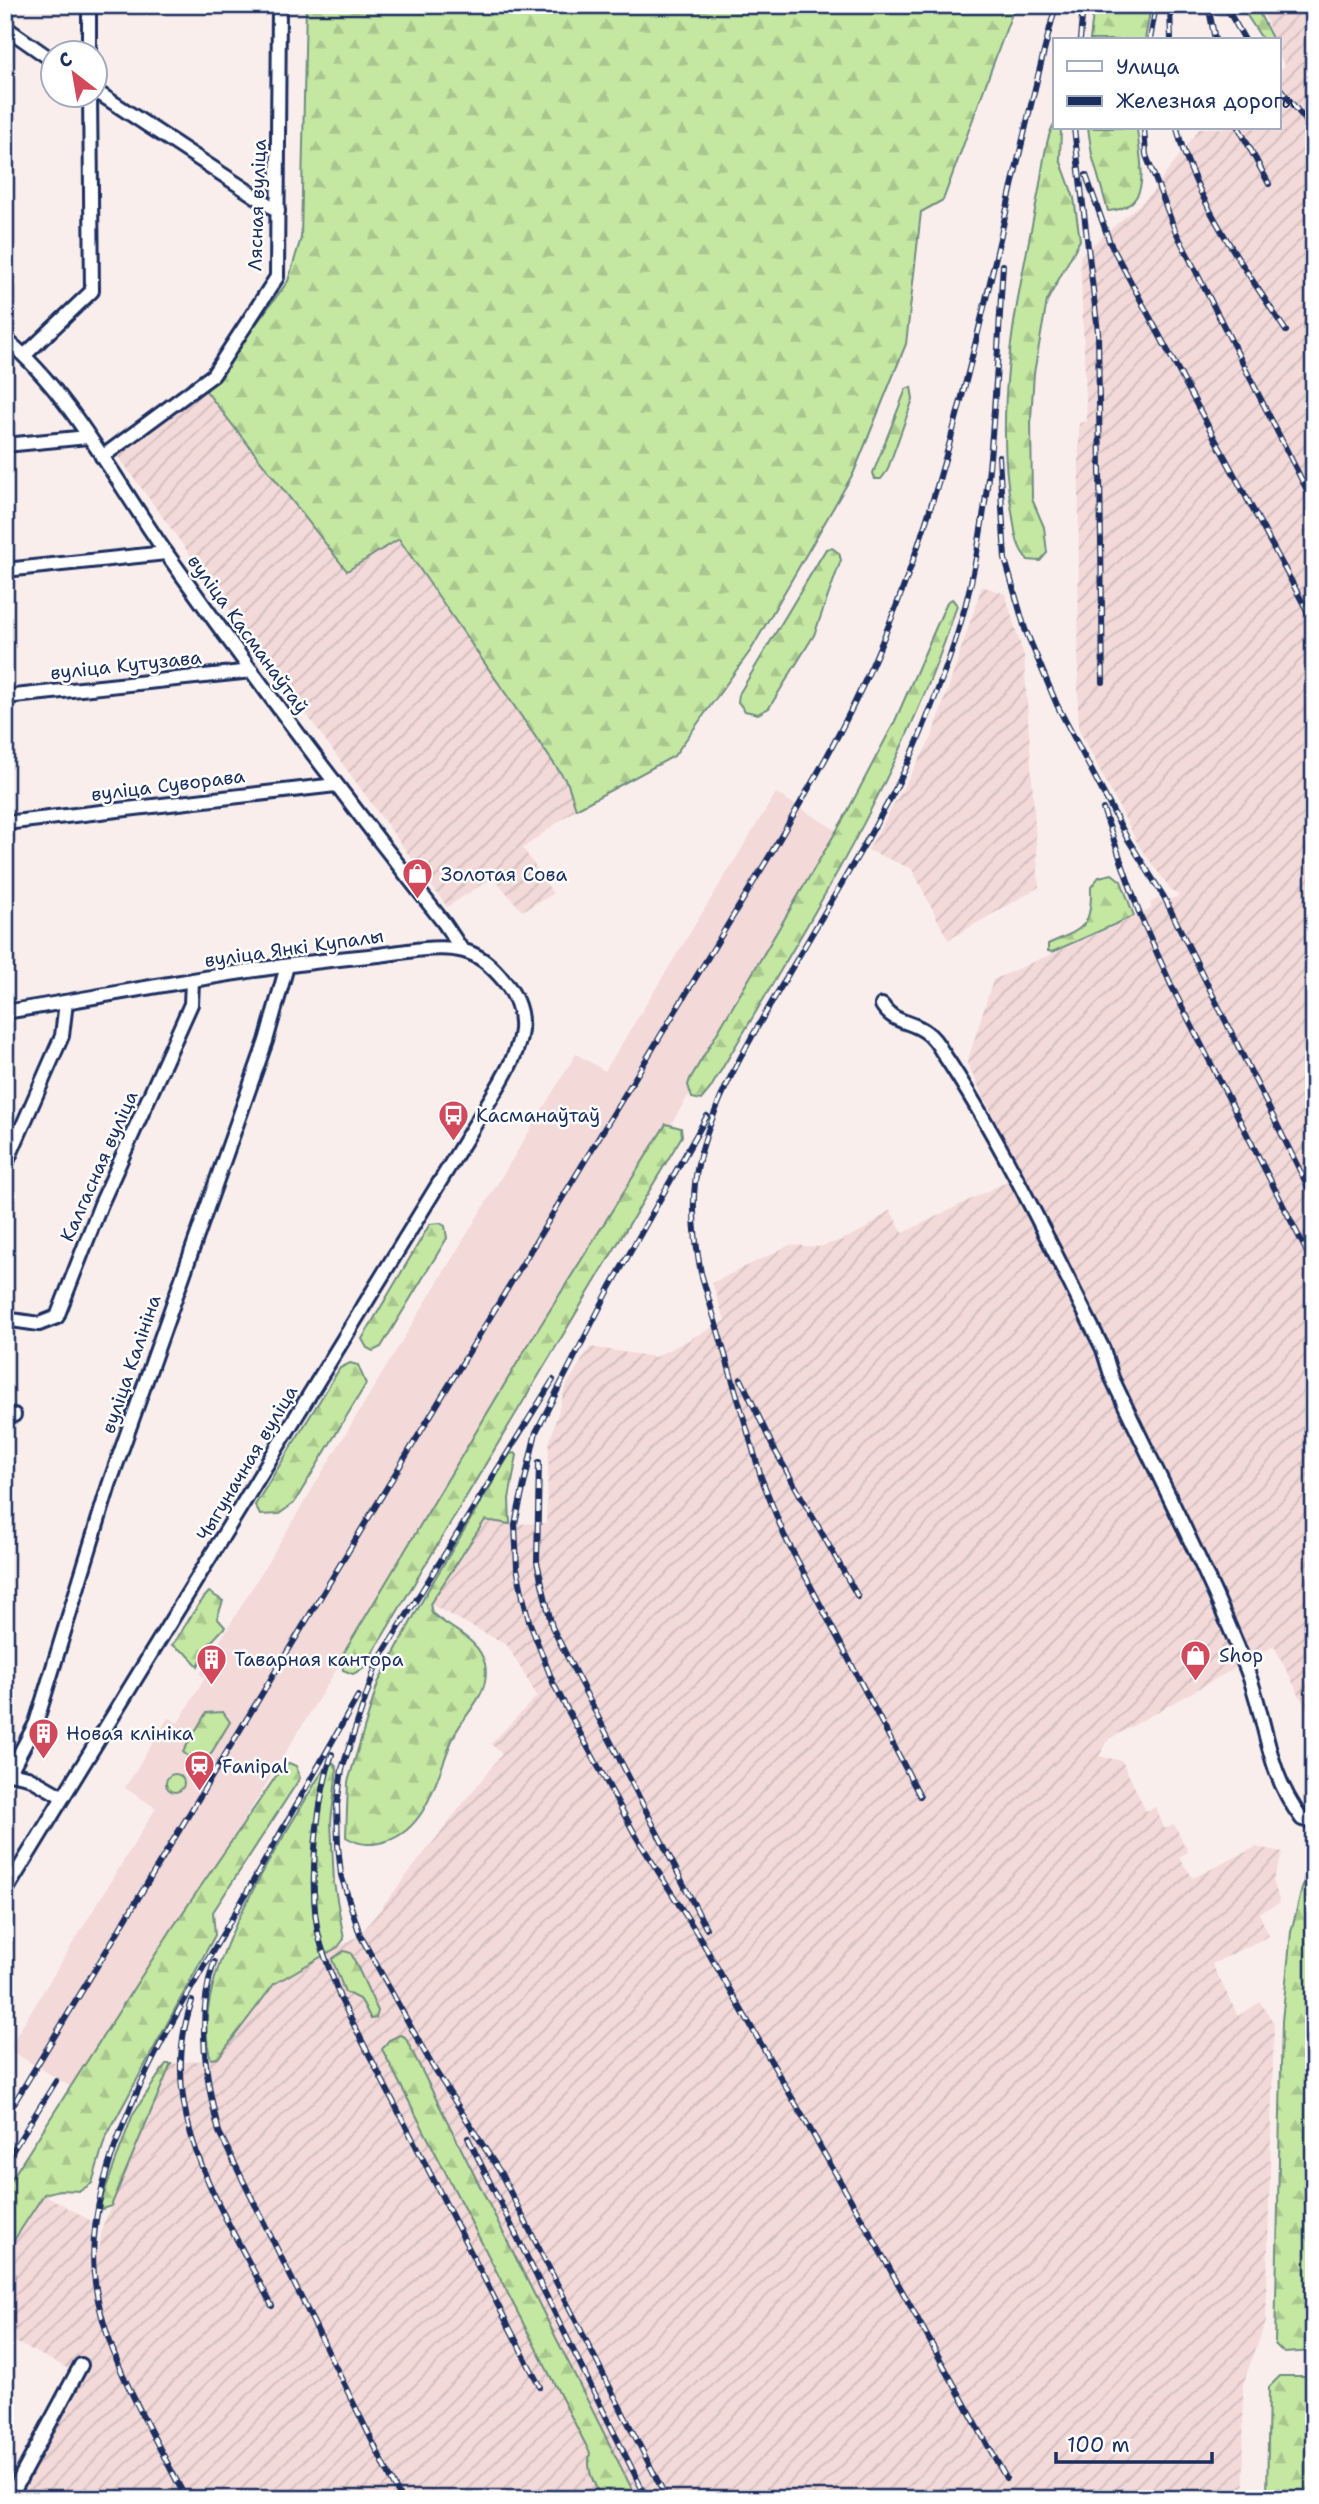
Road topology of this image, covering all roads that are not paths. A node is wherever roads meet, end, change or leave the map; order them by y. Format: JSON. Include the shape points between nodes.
{"nodes":[{"id":1,"x":89,"y":5,"type":"edge"},
{"id":2,"x":279,"y":5,"type":"edge"},
{"id":3,"x":5,"y":27,"type":"edge"},
{"id":4,"x":89,"y":38,"type":"edge"},
{"id":5,"x":38,"y":50,"type":"edge"},
{"id":6,"x":108,"y":99,"type":"edge"},
{"id":7,"x":90,"y":108,"type":"edge"},
{"id":8,"x":278,"y":211,"type":"junction"},
{"id":9,"x":5,"y":339,"type":"edge"},
{"id":10,"x":25,"y":355,"type":"junction"},
{"id":11,"x":88,"y":437,"type":"junction"},
{"id":12,"x":5,"y":445,"type":"edge"},
{"id":13,"x":102,"y":457,"type":"junction"},
{"id":14,"x":166,"y":553,"type":"junction"},
{"id":15,"x":5,"y":570,"type":"edge"},
{"id":16,"x":252,"y":671,"type":"junction"},
{"id":17,"x":5,"y":697,"type":"edge"},
{"id":18,"x":335,"y":785,"type":"junction"},
{"id":19,"x":5,"y":823,"type":"edge"},
{"id":20,"x":462,"y":950,"type":"junction"},
{"id":21,"x":287,"y":966,"type":"junction"},
{"id":22,"x":192,"y":981,"type":"junction"},
{"id":23,"x":66,"y":1002,"type":"junction"},
{"id":24,"x":882,"y":1005,"type":"dead end"},
{"id":25,"x":5,"y":1012,"type":"edge"},
{"id":26,"x":5,"y":1166,"type":"edge"},
{"id":27,"x":5,"y":1319,"type":"edge"},
{"id":28,"x":8,"y":1772,"type":"edge"},
{"id":29,"x":63,"y":1797,"type":"junction"},
{"id":30,"x":1314,"y":1822,"type":"edge"},
{"id":31,"x":5,"y":1892,"type":"edge"},
{"id":32,"x":81,"y":2365,"type":"dead end"},
{"id":33,"x":9,"y":2499,"type":"edge"}],
"edges":[{"from":1,"to":4,"type":"street"},
{"from":2,"to":8,"type":"street","name":"Лясная вуліца"},
{"from":3,"to":5,"type":"street"},
{"from":6,"to":8,"type":"street"},
{"from":7,"to":10,"type":"street","via":[[92,291]]},
{"from":8,"to":13,"type":"street","name":"Лясная вуліца","via":[[276,276],[213,375]]},
{"from":9,"to":10,"type":"street","name":"вуліца Касманаўтаў"},
{"from":10,"to":11,"type":"street","name":"вуліца Касманаўтаў"},
{"from":11,"to":12,"type":"street"},
{"from":11,"to":13,"type":"street","name":"вуліца Касманаўтаў"},
{"from":13,"to":14,"type":"street","name":"вуліца Касманаўтаў"},
{"from":14,"to":15,"type":"street"},
{"from":14,"to":16,"type":"street","name":"вуліца Касманаўтаў"},
{"from":16,"to":17,"type":"street","name":"вуліца Кутузава"},
{"from":16,"to":18,"type":"street","name":"вуліца Касманаўтаў"},
{"from":18,"to":19,"type":"street","name":"вуліца Суворава"},
{"from":18,"to":20,"type":"street","name":"вуліца Касманаўтаў"},
{"from":20,"to":21,"type":"street","name":"вуліца Янкі Купалы"},
{"from":20,"to":29,"type":"street","name":"Чыгуначная вуліца","via":[[489,964],[515,995],[522,1023],[508,1070]]},
{"from":21,"to":22,"type":"street","name":"вуліца Янкі Купалы"},
{"from":21,"to":28,"type":"street","name":"вуліца Калініна","via":[[265,1041],[109,1485],[36,1723]]},
{"from":22,"to":23,"type":"street","name":"вуліца Янкі Купалы"},
{"from":22,"to":27,"type":"street","name":"Калгасная вуліца","via":[[191,1004],[57,1317],[39,1325]]},
{"from":23,"to":25,"type":"street","name":"вуліца Янкі Купалы"},
{"from":23,"to":26,"type":"street","via":[[62,1036]]},
{"from":24,"to":30,"type":"street","via":[[896,1020],[926,1032],[941,1050],[1018,1182],[1103,1349],[1112,1378],[1248,1672],[1264,1738],[1286,1797],[1302,1819]]},
{"from":28,"to":29,"type":"street","via":[[29,1777]]},
{"from":29,"to":31,"type":"street","name":"Чыгуначная вуліца"},
{"from":32,"to":33,"type":"street"}]}
